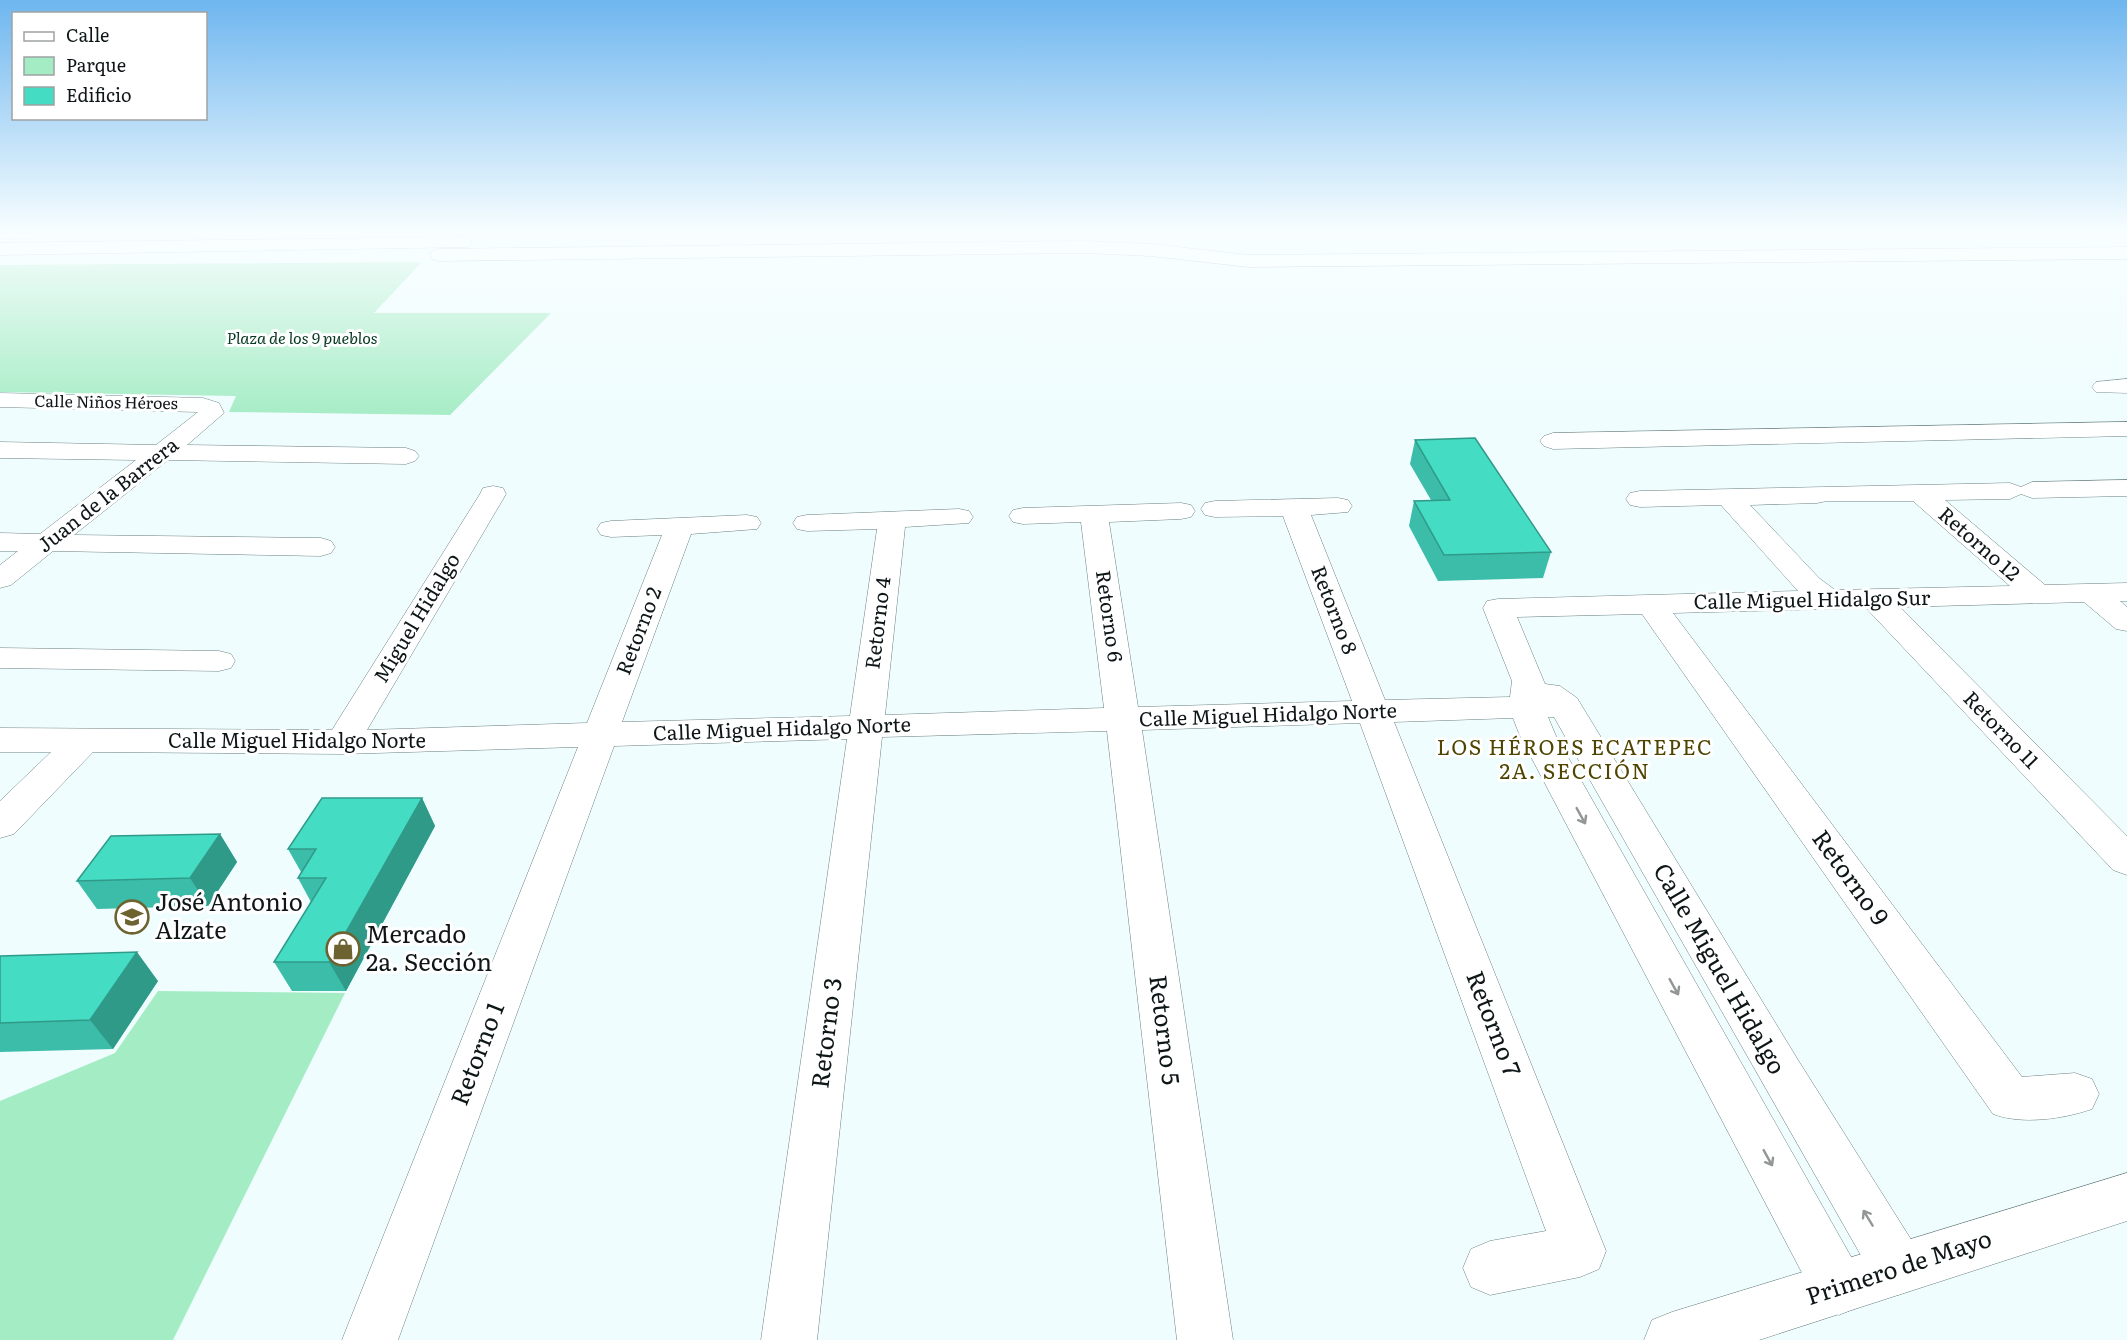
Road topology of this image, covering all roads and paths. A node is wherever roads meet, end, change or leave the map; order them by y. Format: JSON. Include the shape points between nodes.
{"nodes":[{"id":1,"x":0,"y":400,"type":"edge"},
{"id":2,"x":211,"y":408,"type":"joint"},
{"id":3,"x":2127,"y":429,"type":"edge"},
{"id":4,"x":1553,"y":441,"type":"dead end"},
{"id":5,"x":0,"y":450,"type":"edge"},
{"id":6,"x":160,"y":453,"type":"junction"},
{"id":7,"x":406,"y":456,"type":"dead end"},
{"id":8,"x":2122,"y":491,"type":"edge"},
{"id":9,"x":1920,"y":493,"type":"junction"},
{"id":10,"x":493,"y":494,"type":"dead end"},
{"id":11,"x":1728,"y":497,"type":"junction"},
{"id":12,"x":1640,"y":499,"type":"dead end"},
{"id":13,"x":1338,"y":506,"type":"dead end"},
{"id":14,"x":1294,"y":507,"type":"junction"},
{"id":15,"x":1215,"y":509,"type":"dead end"},
{"id":16,"x":1181,"y":511,"type":"dead end"},
{"id":17,"x":1094,"y":513,"type":"junction"},
{"id":18,"x":1023,"y":516,"type":"dead end"},
{"id":19,"x":958,"y":517,"type":"dead end"},
{"id":20,"x":892,"y":520,"type":"junction"},
{"id":21,"x":807,"y":523,"type":"dead end"},
{"id":22,"x":747,"y":524,"type":"dead end"},
{"id":23,"x":679,"y":526,"type":"junction"},
{"id":24,"x":611,"y":529,"type":"dead end"},
{"id":25,"x":0,"y":542,"type":"edge"},
{"id":26,"x":47,"y":542,"type":"junction"},
{"id":27,"x":321,"y":547,"type":"dead end"},
{"id":28,"x":0,"y":579,"type":"edge"},
{"id":29,"x":2127,"y":592,"type":"edge"},
{"id":30,"x":2091,"y":593,"type":"junction"},
{"id":31,"x":2038,"y":595,"type":"junction"},
{"id":32,"x":1875,"y":599,"type":"junction"},
{"id":33,"x":1830,"y":600,"type":"junction"},
{"id":34,"x":1651,"y":605,"type":"junction"},
{"id":35,"x":1498,"y":608,"type":"joint"},
{"id":36,"x":2127,"y":622,"type":"edge"},
{"id":37,"x":0,"y":658,"type":"edge"},
{"id":38,"x":219,"y":661,"type":"dead end"},
{"id":39,"x":1540,"y":698,"type":"junction"},
{"id":40,"x":1375,"y":712,"type":"junction"},
{"id":41,"x":1123,"y":719,"type":"junction"},
{"id":42,"x":865,"y":727,"type":"junction"},
{"id":43,"x":599,"y":735,"type":"junction"},
{"id":44,"x":0,"y":740,"type":"edge"},
{"id":45,"x":83,"y":741,"type":"junction"},
{"id":46,"x":342,"y":742,"type":"junction"},
{"id":47,"x":0,"y":824,"type":"edge"},
{"id":48,"x":2127,"y":861,"type":"edge"},
{"id":49,"x":1781,"y":1074,"type":"junction"},
{"id":50,"x":1723,"y":1077,"type":"junction"},
{"id":51,"x":2074,"y":1094,"type":"dead end"},
{"id":52,"x":2127,"y":1197,"type":"edge"},
{"id":53,"x":1490,"y":1268,"type":"dead end"},
{"id":54,"x":1898,"y":1268,"type":"junction"},
{"id":55,"x":1839,"y":1288,"type":"junction"},
{"id":56,"x":370,"y":1340,"type":"edge"},
{"id":57,"x":789,"y":1340,"type":"edge"},
{"id":58,"x":1205,"y":1340,"type":"edge"},
{"id":59,"x":1672,"y":1340,"type":"edge"}],
"edges":[{"from":1,"to":2,"type":"street","name":"Calle Niños Héroes"},
{"from":2,"to":6,"type":"street","name":"Juan de la Barrera","via":[[212,412]]},
{"from":3,"to":4,"type":"street"},
{"from":5,"to":6,"type":"street"},
{"from":6,"to":7,"type":"street"},
{"from":6,"to":26,"type":"street","name":"Juan de la Barrera"},
{"from":8,"to":9,"type":"street","name":"Retorno 12"},
{"from":9,"to":11,"type":"street","name":"Retorno 12"},
{"from":9,"to":31,"type":"street","name":"Retorno 12"},
{"from":10,"to":46,"type":"street","name":"Miguel Hidalgo"},
{"from":11,"to":12,"type":"street","name":"Retorno 12"},
{"from":11,"to":33,"type":"street","via":[[1809,584]]},
{"from":13,"to":14,"type":"street"},
{"from":14,"to":15,"type":"street"},
{"from":14,"to":40,"type":"street","name":"Retorno 8"},
{"from":16,"to":17,"type":"street"},
{"from":17,"to":18,"type":"street"},
{"from":17,"to":41,"type":"street","name":"Retorno 6"},
{"from":19,"to":20,"type":"street"},
{"from":20,"to":21,"type":"street"},
{"from":20,"to":42,"type":"street","name":"Retorno 4"},
{"from":22,"to":23,"type":"street"},
{"from":23,"to":24,"type":"street"},
{"from":23,"to":43,"type":"street","name":"Retorno 2"},
{"from":25,"to":26,"type":"street"},
{"from":26,"to":27,"type":"street"},
{"from":26,"to":28,"type":"street","name":"Juan de la Barrera"},
{"from":29,"to":30,"type":"street","name":"Calle Miguel Hidalgo Sur"},
{"from":30,"to":31,"type":"street","name":"Calle Miguel Hidalgo Sur"},
{"from":30,"to":36,"type":"street"},
{"from":31,"to":32,"type":"street","name":"Calle Miguel Hidalgo Sur"},
{"from":32,"to":33,"type":"street","name":"Calle Miguel Hidalgo Sur"},
{"from":32,"to":48,"type":"street","name":"Retorno 11"},
{"from":33,"to":34,"type":"street","name":"Calle Miguel Hidalgo Sur"},
{"from":34,"to":35,"type":"street","name":"Calle Miguel Hidalgo Sur"},
{"from":34,"to":51,"type":"street","name":"Retorno 9","via":[[2010,1099]]},
{"from":35,"to":39,"type":"street","name":"Calle Miguel Hidalgo"},
{"from":37,"to":38,"type":"street"},
{"from":39,"to":40,"type":"street","name":"Calle Miguel Hidalgo Norte"},
{"from":39,"to":49,"type":"street","name":"Calle Miguel Hidalgo"},
{"from":39,"to":50,"type":"street","name":"Calle Miguel Hidalgo","one_way":true,"via":[[1538,736]]},
{"from":40,"to":41,"type":"street","name":"Calle Miguel Hidalgo Norte"},
{"from":40,"to":53,"type":"street","name":"Retorno 7","via":[[1580,1251]]},
{"from":41,"to":42,"type":"street","name":"Calle Miguel Hidalgo Norte"},
{"from":41,"to":58,"type":"street","name":"Retorno 5"},
{"from":42,"to":43,"type":"street","name":"Calle Miguel Hidalgo Norte"},
{"from":42,"to":57,"type":"street","name":"Retorno 3"},
{"from":43,"to":46,"type":"street","name":"Calle Miguel Hidalgo Norte"},
{"from":43,"to":56,"type":"street","name":"Retorno 1"},
{"from":44,"to":45,"type":"street","name":"Calle Miguel Hidalgo Norte"},
{"from":45,"to":46,"type":"street","name":"Calle Miguel Hidalgo Norte"},
{"from":45,"to":47,"type":"street"},
{"from":49,"to":50,"type":"street"},
{"from":54,"to":49,"type":"street","name":"Calle Miguel Hidalgo","one_way":true},
{"from":50,"to":55,"type":"street","name":"Calle Miguel Hidalgo","one_way":true},
{"from":52,"to":54,"type":"street","name":"Primero de Mayo"},
{"from":54,"to":55,"type":"street","name":"Primero de Mayo"},
{"from":55,"to":59,"type":"street","name":"Primero de Mayo"}]}
